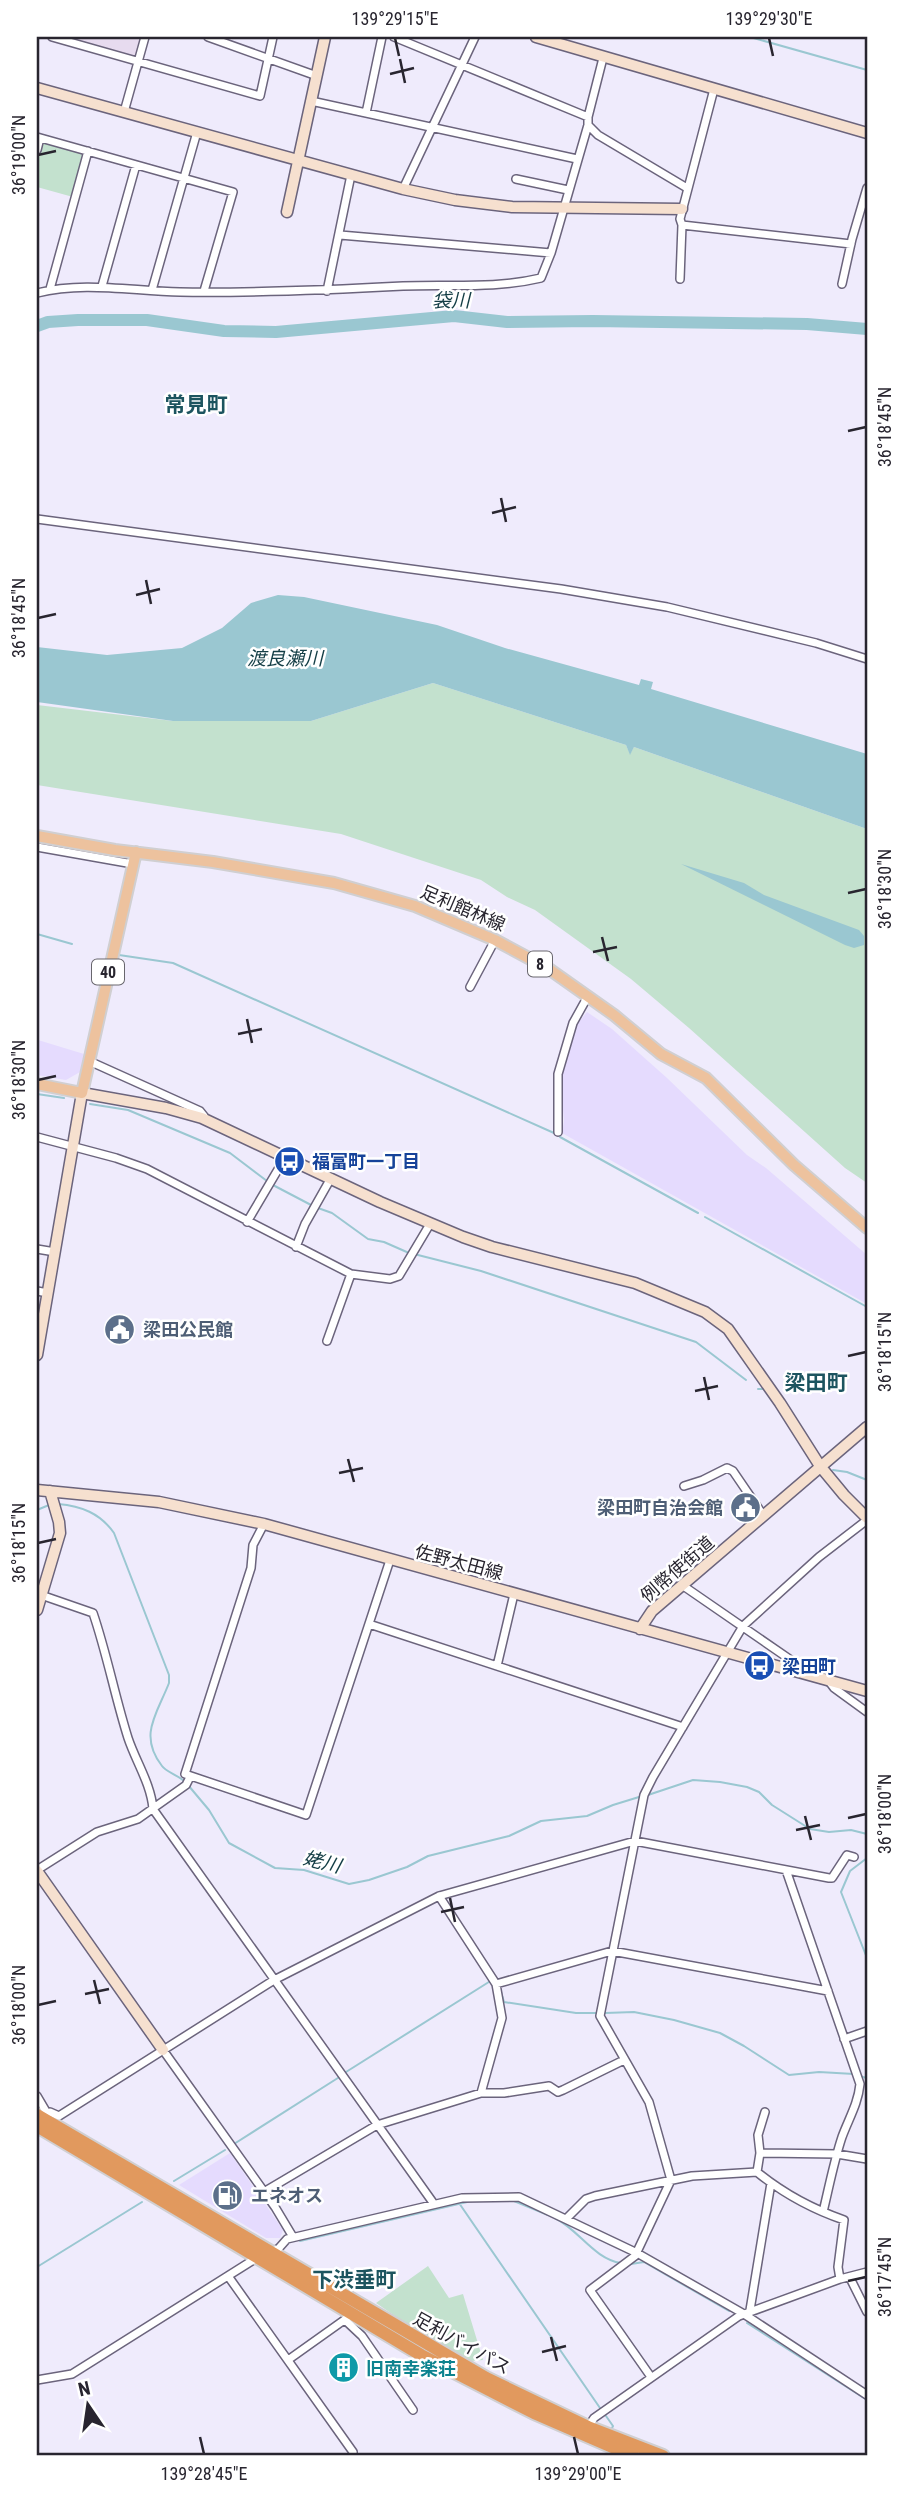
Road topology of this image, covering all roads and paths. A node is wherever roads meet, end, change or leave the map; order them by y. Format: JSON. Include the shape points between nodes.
{"nodes":[{"id":1,"x":52,"y":37,"type":"edge"},
{"id":2,"x":145,"y":37,"type":"edge"},
{"id":3,"x":208,"y":37,"type":"edge"},
{"id":4,"x":273,"y":37,"type":"edge"},
{"id":5,"x":325,"y":37,"type":"edge"},
{"id":6,"x":382,"y":37,"type":"edge"},
{"id":7,"x":394,"y":37,"type":"edge"},
{"id":8,"x":475,"y":37,"type":"edge"},
{"id":9,"x":536,"y":37,"type":"edge"},
{"id":10,"x":268,"y":58,"type":"junction"},
{"id":11,"x":603,"y":58,"type":"junction"},
{"id":12,"x":138,"y":61,"type":"junction"},
{"id":13,"x":461,"y":64,"type":"junction"},
{"id":14,"x":317,"y":76,"type":"junction"},
{"id":15,"x":37,"y":88,"type":"edge"},
{"id":16,"x":714,"y":89,"type":"junction"},
{"id":17,"x":311,"y":101,"type":"junction"},
{"id":18,"x":124,"y":112,"type":"junction"},
{"id":19,"x":366,"y":113,"type":"junction"},
{"id":20,"x":588,"y":121,"type":"junction"},
{"id":21,"x":432,"y":128,"type":"junction"},
{"id":22,"x":197,"y":132,"type":"junction"},
{"id":23,"x":867,"y":132,"type":"edge"},
{"id":24,"x":38,"y":137,"type":"edge"},
{"id":25,"x":37,"y":150,"type":"edge"},
{"id":26,"x":88,"y":152,"type":"junction"},
{"id":27,"x":577,"y":159,"type":"junction"},
{"id":28,"x":299,"y":160,"type":"junction"},
{"id":29,"x":136,"y":165,"type":"junction"},
{"id":30,"x":351,"y":175,"type":"junction"},
{"id":31,"x":185,"y":178,"type":"junction"},
{"id":32,"x":516,"y":179,"type":"dead end"},
{"id":33,"x":687,"y":188,"type":"junction"},
{"id":34,"x":867,"y":188,"type":"edge"},
{"id":35,"x":403,"y":189,"type":"junction"},
{"id":36,"x":568,"y":190,"type":"junction"},
{"id":37,"x":563,"y":208,"type":"junction"},
{"id":38,"x":682,"y":209,"type":"junction"},
{"id":39,"x":287,"y":212,"type":"dead end"},
{"id":40,"x":682,"y":225,"type":"junction"},
{"id":41,"x":340,"y":235,"type":"junction"},
{"id":42,"x":851,"y":244,"type":"junction"},
{"id":43,"x":551,"y":253,"type":"junction"},
{"id":44,"x":680,"y":279,"type":"dead end"},
{"id":45,"x":842,"y":284,"type":"dead end"},
{"id":46,"x":102,"y":286,"type":"junction"},
{"id":47,"x":50,"y":289,"type":"junction"},
{"id":48,"x":152,"y":290,"type":"junction"},
{"id":49,"x":327,"y":291,"type":"junction"},
{"id":50,"x":204,"y":292,"type":"junction"},
{"id":51,"x":37,"y":293,"type":"edge"},
{"id":52,"x":37,"y":519,"type":"edge"},
{"id":53,"x":867,"y":659,"type":"edge"},
{"id":54,"x":37,"y":835,"type":"edge"},
{"id":55,"x":37,"y":846,"type":"edge"},
{"id":56,"x":136,"y":852,"type":"junction"},
{"id":57,"x":133,"y":864,"type":"junction"},
{"id":58,"x":495,"y":940,"type":"junction"},
{"id":59,"x":470,"y":987,"type":"dead end"},
{"id":60,"x":588,"y":996,"type":"junction"},
{"id":61,"x":89,"y":1060,"type":"junction"},
{"id":62,"x":37,"y":1084,"type":"edge"},
{"id":63,"x":82,"y":1093,"type":"junction"},
{"id":64,"x":202,"y":1118,"type":"junction"},
{"id":65,"x":558,"y":1132,"type":"dead end"},
{"id":66,"x":37,"y":1137,"type":"edge"},
{"id":67,"x":73,"y":1145,"type":"junction"},
{"id":68,"x":286,"y":1156,"type":"junction"},
{"id":69,"x":331,"y":1178,"type":"junction"},
{"id":70,"x":247,"y":1222,"type":"junction"},
{"id":71,"x":430,"y":1224,"type":"junction"},
{"id":72,"x":867,"y":1228,"type":"edge"},
{"id":73,"x":296,"y":1247,"type":"junction"},
{"id":74,"x":37,"y":1249,"type":"edge"},
{"id":75,"x":55,"y":1252,"type":"junction"},
{"id":76,"x":351,"y":1274,"type":"junction"},
{"id":77,"x":42,"y":1292,"type":"edge"},
{"id":78,"x":39,"y":1329,"type":"edge"},
{"id":79,"x":327,"y":1341,"type":"dead end"},
{"id":80,"x":37,"y":1355,"type":"edge"},
{"id":81,"x":867,"y":1427,"type":"edge"},
{"id":82,"x":820,"y":1466,"type":"junction"},
{"id":83,"x":684,"y":1486,"type":"dead end"},
{"id":84,"x":37,"y":1490,"type":"edge"},
{"id":85,"x":52,"y":1499,"type":"junction"},
{"id":86,"x":763,"y":1515,"type":"junction"},
{"id":87,"x":867,"y":1519,"type":"edge"},
{"id":88,"x":264,"y":1524,"type":"junction"},
{"id":89,"x":390,"y":1560,"type":"junction"},
{"id":90,"x":682,"y":1585,"type":"junction"},
{"id":91,"x":514,"y":1594,"type":"junction"},
{"id":92,"x":41,"y":1595,"type":"junction"},
{"id":93,"x":37,"y":1610,"type":"edge"},
{"id":94,"x":369,"y":1624,"type":"junction"},
{"id":95,"x":743,"y":1626,"type":"junction"},
{"id":96,"x":640,"y":1629,"type":"junction"},
{"id":97,"x":727,"y":1652,"type":"junction"},
{"id":98,"x":497,"y":1666,"type":"junction"},
{"id":99,"x":802,"y":1673,"type":"junction"},
{"id":100,"x":828,"y":1680,"type":"junction"},
{"id":101,"x":867,"y":1691,"type":"edge"},
{"id":102,"x":867,"y":1713,"type":"edge"},
{"id":103,"x":683,"y":1727,"type":"junction"},
{"id":104,"x":190,"y":1777,"type":"junction"},
{"id":105,"x":153,"y":1809,"type":"junction"},
{"id":106,"x":635,"y":1841,"type":"junction"},
{"id":107,"x":854,"y":1857,"type":"dead end"},
{"id":108,"x":37,"y":1870,"type":"edge"},
{"id":109,"x":786,"y":1870,"type":"junction"},
{"id":110,"x":439,"y":1896,"type":"junction"},
{"id":111,"x":612,"y":1951,"type":"junction"},
{"id":112,"x":274,"y":1980,"type":"junction"},
{"id":113,"x":496,"y":1984,"type":"junction"},
{"id":114,"x":828,"y":1991,"type":"junction"},
{"id":115,"x":867,"y":2031,"type":"edge"},
{"id":116,"x":844,"y":2039,"type":"junction"},
{"id":117,"x":163,"y":2050,"type":"junction"},
{"id":118,"x":624,"y":2060,"type":"junction"},
{"id":119,"x":481,"y":2093,"type":"junction"},
{"id":120,"x":37,"y":2096,"type":"edge"},
{"id":121,"x":765,"y":2112,"type":"dead end"},
{"id":122,"x":41,"y":2118,"type":"edge"},
{"id":123,"x":377,"y":2125,"type":"junction"},
{"id":124,"x":760,"y":2153,"type":"junction"},
{"id":125,"x":837,"y":2154,"type":"junction"},
{"id":126,"x":867,"y":2159,"type":"edge"},
{"id":127,"x":757,"y":2172,"type":"junction"},
{"id":128,"x":671,"y":2180,"type":"junction"},
{"id":129,"x":771,"y":2183,"type":"junction"},
{"id":130,"x":262,"y":2193,"type":"junction"},
{"id":131,"x":434,"y":2204,"type":"junction"},
{"id":132,"x":823,"y":2213,"type":"junction"},
{"id":133,"x":566,"y":2219,"type":"junction"},
{"id":134,"x":293,"y":2237,"type":"junction"},
{"id":135,"x":271,"y":2253,"type":"junction"},
{"id":136,"x":637,"y":2253,"type":"junction"},
{"id":137,"x":256,"y":2257,"type":"junction"},
{"id":138,"x":867,"y":2272,"type":"edge"},
{"id":139,"x":228,"y":2276,"type":"junction"},
{"id":140,"x":850,"y":2278,"type":"junction"},
{"id":141,"x":840,"y":2279,"type":"junction"},
{"id":142,"x":867,"y":2312,"type":"edge"},
{"id":143,"x":747,"y":2313,"type":"junction"},
{"id":144,"x":347,"y":2317,"type":"junction"},
{"id":145,"x":288,"y":2360,"type":"junction"},
{"id":146,"x":651,"y":2377,"type":"junction"},
{"id":147,"x":37,"y":2381,"type":"edge"},
{"id":148,"x":867,"y":2395,"type":"edge"},
{"id":149,"x":413,"y":2410,"type":"dead end"},
{"id":150,"x":588,"y":2427,"type":"junction"},
{"id":151,"x":353,"y":2452,"type":"dead end"},
{"id":152,"x":633,"y":2456,"type":"edge"},
{"id":153,"x":663,"y":2456,"type":"edge"}],
"edges":[{"from":1,"to":12,"type":"street"},
{"from":2,"to":12,"type":"street"},
{"from":3,"to":10,"type":"street"},
{"from":4,"to":10,"type":"street"},
{"from":5,"to":14,"type":"street"},
{"from":6,"to":19,"type":"street"},
{"from":7,"to":13,"type":"street"},
{"from":8,"to":13,"type":"street"},
{"from":9,"to":11,"type":"street"},
{"from":10,"to":12,"type":"street","via":[[260,96]]},
{"from":10,"to":14,"type":"street"},
{"from":11,"to":16,"type":"street"},
{"from":11,"to":20,"type":"street"},
{"from":12,"to":18,"type":"street"},
{"from":13,"to":20,"type":"street"},
{"from":13,"to":21,"type":"street"},
{"from":14,"to":17,"type":"street"},
{"from":15,"to":18,"type":"street"},
{"from":16,"to":23,"type":"street"},
{"from":16,"to":33,"type":"street"},
{"from":17,"to":19,"type":"street"},
{"from":17,"to":28,"type":"street"},
{"from":18,"to":22,"type":"street"},
{"from":19,"to":21,"type":"street"},
{"from":20,"to":27,"type":"street"},
{"from":20,"to":33,"type":"street","via":[[598,135]]},
{"from":21,"to":27,"type":"street"},
{"from":21,"to":35,"type":"street"},
{"from":22,"to":28,"type":"street"},
{"from":22,"to":31,"type":"street"},
{"from":24,"to":25,"type":"street"},
{"from":24,"to":26,"type":"street"},
{"from":26,"to":29,"type":"street"},
{"from":26,"to":47,"type":"street"},
{"from":27,"to":36,"type":"street"},
{"from":28,"to":30,"type":"street"},
{"from":28,"to":39,"type":"street"},
{"from":29,"to":31,"type":"street"},
{"from":29,"to":46,"type":"street"},
{"from":30,"to":35,"type":"street"},
{"from":30,"to":41,"type":"street"},
{"from":31,"to":48,"type":"street"},
{"from":31,"to":50,"type":"street","via":[[233,192]]},
{"from":32,"to":36,"type":"street"},
{"from":33,"to":38,"type":"street"},
{"from":34,"to":42,"type":"street"},
{"from":35,"to":37,"type":"street","via":[[483,204]]},
{"from":36,"to":37,"type":"street"},
{"from":37,"to":38,"type":"street"},
{"from":37,"to":43,"type":"street"},
{"from":38,"to":40,"type":"street"},
{"from":40,"to":42,"type":"street"},
{"from":40,"to":44,"type":"street"},
{"from":41,"to":43,"type":"street"},
{"from":41,"to":49,"type":"street"},
{"from":42,"to":45,"type":"street"},
{"from":43,"to":49,"type":"street","via":[[543,276],[535,280]]},
{"from":46,"to":47,"type":"street"},
{"from":46,"to":48,"type":"street"},
{"from":47,"to":51,"type":"street"},
{"from":48,"to":50,"type":"street"},
{"from":49,"to":50,"type":"street"},
{"from":52,"to":53,"type":"street","via":[[573,591],[667,607]]},
{"from":54,"to":56,"type":"main road","name":"足利館林線","number":"8"},
{"from":55,"to":57,"type":"street"},
{"from":56,"to":57,"type":"main road","number":"40"},
{"from":56,"to":58,"type":"main road","name":"足利館林線","number":"8","via":[[334,883],[415,906]]},
{"from":57,"to":61,"type":"main road","number":"40"},
{"from":58,"to":59,"type":"street"},
{"from":58,"to":60,"type":"main road","name":"足利館林線","number":"8"},
{"from":60,"to":65,"type":"street","via":[[573,1023],[558,1074]]},
{"from":60,"to":72,"type":"main road","name":"足利館林線","number":"8","via":[[661,1054],[714,1085],[785,1157]]},
{"from":61,"to":63,"type":"main road","number":"40"},
{"from":61,"to":64,"type":"street","via":[[200,1111]]},
{"from":62,"to":63,"type":"main road"},
{"from":63,"to":64,"type":"street"},
{"from":63,"to":67,"type":"street"},
{"from":64,"to":68,"type":"street"},
{"from":66,"to":67,"type":"street"},
{"from":67,"to":70,"type":"street","via":[[147,1169]]},
{"from":67,"to":75,"type":"street"},
{"from":68,"to":69,"type":"street"},
{"from":68,"to":70,"type":"street"},
{"from":69,"to":71,"type":"street"},
{"from":69,"to":73,"type":"street"},
{"from":70,"to":73,"type":"street"},
{"from":71,"to":76,"type":"street","via":[[399,1276]]},
{"from":71,"to":82,"type":"street","via":[[492,1247],[635,1283],[712,1316],[739,1343]]},
{"from":73,"to":76,"type":"street"},
{"from":74,"to":75,"type":"street"},
{"from":75,"to":77,"type":"street"},
{"from":76,"to":79,"type":"street"},
{"from":77,"to":78,"type":"street"},
{"from":78,"to":80,"type":"street"},
{"from":81,"to":82,"type":"street","name":"例幣使街道"},
{"from":82,"to":86,"type":"street","name":"例幣使街道"},
{"from":82,"to":87,"type":"street"},
{"from":83,"to":86,"type":"street","via":[[727,1468]]},
{"from":84,"to":85,"type":"street","name":"佐野太田線"},
{"from":85,"to":88,"type":"street","name":"佐野太田線","via":[[159,1502]]},
{"from":85,"to":92,"type":"street","via":[[60,1533]]},
{"from":86,"to":90,"type":"street","name":"例幣使街道"},
{"from":87,"to":95,"type":"street"},
{"from":88,"to":89,"type":"street","name":"佐野太田線"},
{"from":88,"to":104,"type":"street","via":[[253,1545],[251,1568],[185,1774]]},
{"from":89,"to":91,"type":"street","name":"佐野太田線"},
{"from":89,"to":94,"type":"street"},
{"from":90,"to":95,"type":"street"},
{"from":90,"to":96,"type":"street","name":"例幣使街道","via":[[652,1611]]},
{"from":91,"to":96,"type":"street","name":"佐野太田線"},
{"from":91,"to":98,"type":"street"},
{"from":92,"to":93,"type":"street"},
{"from":92,"to":105,"type":"street","via":[[93,1613]]},
{"from":94,"to":98,"type":"street"},
{"from":94,"to":104,"type":"street","via":[[306,1815]]},
{"from":95,"to":97,"type":"street"},
{"from":95,"to":99,"type":"street","via":[[801,1667]]},
{"from":96,"to":97,"type":"street","name":"佐野太田線"},
{"from":97,"to":99,"type":"street","name":"佐野太田線"},
{"from":97,"to":103,"type":"street"},
{"from":98,"to":103,"type":"street"},
{"from":99,"to":100,"type":"street","name":"佐野太田線"},
{"from":100,"to":101,"type":"street","name":"佐野太田線"},
{"from":100,"to":102,"type":"street"},
{"from":103,"to":106,"type":"street","via":[[644,1794]]},
{"from":104,"to":105,"type":"street","via":[[187,1785]]},
{"from":105,"to":108,"type":"street","via":[[138,1819],[97,1832]]},
{"from":105,"to":112,"type":"street"},
{"from":106,"to":109,"type":"street"},
{"from":106,"to":110,"type":"street"},
{"from":106,"to":111,"type":"street"},
{"from":107,"to":109,"type":"street","via":[[847,1855],[832,1878]]},
{"from":108,"to":117,"type":"street"},
{"from":109,"to":114,"type":"street"},
{"from":110,"to":112,"type":"street"},
{"from":110,"to":113,"type":"street"},
{"from":111,"to":113,"type":"street"},
{"from":111,"to":114,"type":"street"},
{"from":111,"to":118,"type":"street","via":[[600,2016]]},
{"from":112,"to":117,"type":"street"},
{"from":112,"to":123,"type":"street"},
{"from":113,"to":119,"type":"street","via":[[502,2018]]},
{"from":114,"to":116,"type":"street"},
{"from":115,"to":116,"type":"street"},
{"from":116,"to":125,"type":"street","via":[[860,2084]]},
{"from":117,"to":122,"type":"street","via":[[59,2116]]},
{"from":117,"to":130,"type":"street"},
{"from":118,"to":119,"type":"street","via":[[558,2092],[549,2085]]},
{"from":118,"to":128,"type":"street","via":[[649,2102]]},
{"from":119,"to":123,"type":"street"},
{"from":120,"to":122,"type":"street"},
{"from":121,"to":124,"type":"street","via":[[758,2135]]},
{"from":122,"to":135,"type":"highway","name":"足利バイパス"},
{"from":122,"to":137,"type":"highway","name":"足利バイパス"},
{"from":123,"to":130,"type":"street"},
{"from":123,"to":131,"type":"street"},
{"from":124,"to":125,"type":"street"},
{"from":124,"to":127,"type":"street"},
{"from":125,"to":126,"type":"street"},
{"from":125,"to":132,"type":"street"},
{"from":127,"to":128,"type":"street"},
{"from":127,"to":129,"type":"street"},
{"from":128,"to":133,"type":"street","via":[[586,2199]]},
{"from":128,"to":136,"type":"street"},
{"from":129,"to":132,"type":"street"},
{"from":129,"to":143,"type":"street"},
{"from":130,"to":134,"type":"street"},
{"from":131,"to":133,"type":"street","via":[[462,2198],[519,2197]]},
{"from":131,"to":134,"type":"street"},
{"from":132,"to":141,"type":"street","via":[[844,2220]]},
{"from":133,"to":136,"type":"street"},
{"from":134,"to":135,"type":"street"},
{"from":135,"to":137,"type":"street"},
{"from":135,"to":150,"type":"highway","name":"足利バイパス","via":[[486,2378]]},
{"from":136,"to":143,"type":"street"},
{"from":136,"to":146,"type":"street","via":[[590,2290]]},
{"from":137,"to":139,"type":"street"},
{"from":137,"to":144,"type":"highway","name":"足利バイパス"},
{"from":138,"to":140,"type":"street"},
{"from":139,"to":145,"type":"street"},
{"from":139,"to":147,"type":"street","via":[[72,2374]]},
{"from":140,"to":141,"type":"street"},
{"from":140,"to":142,"type":"street"},
{"from":141,"to":143,"type":"street"},
{"from":143,"to":146,"type":"street"},
{"from":143,"to":148,"type":"street"},
{"from":144,"to":145,"type":"street"},
{"from":144,"to":149,"type":"street"},
{"from":144,"to":152,"type":"highway","name":"足利バイパス","via":[[478,2386]]},
{"from":145,"to":151,"type":"street"},
{"from":146,"to":150,"type":"street"},
{"from":150,"to":153,"type":"highway","name":"足利バイパス"}]}
